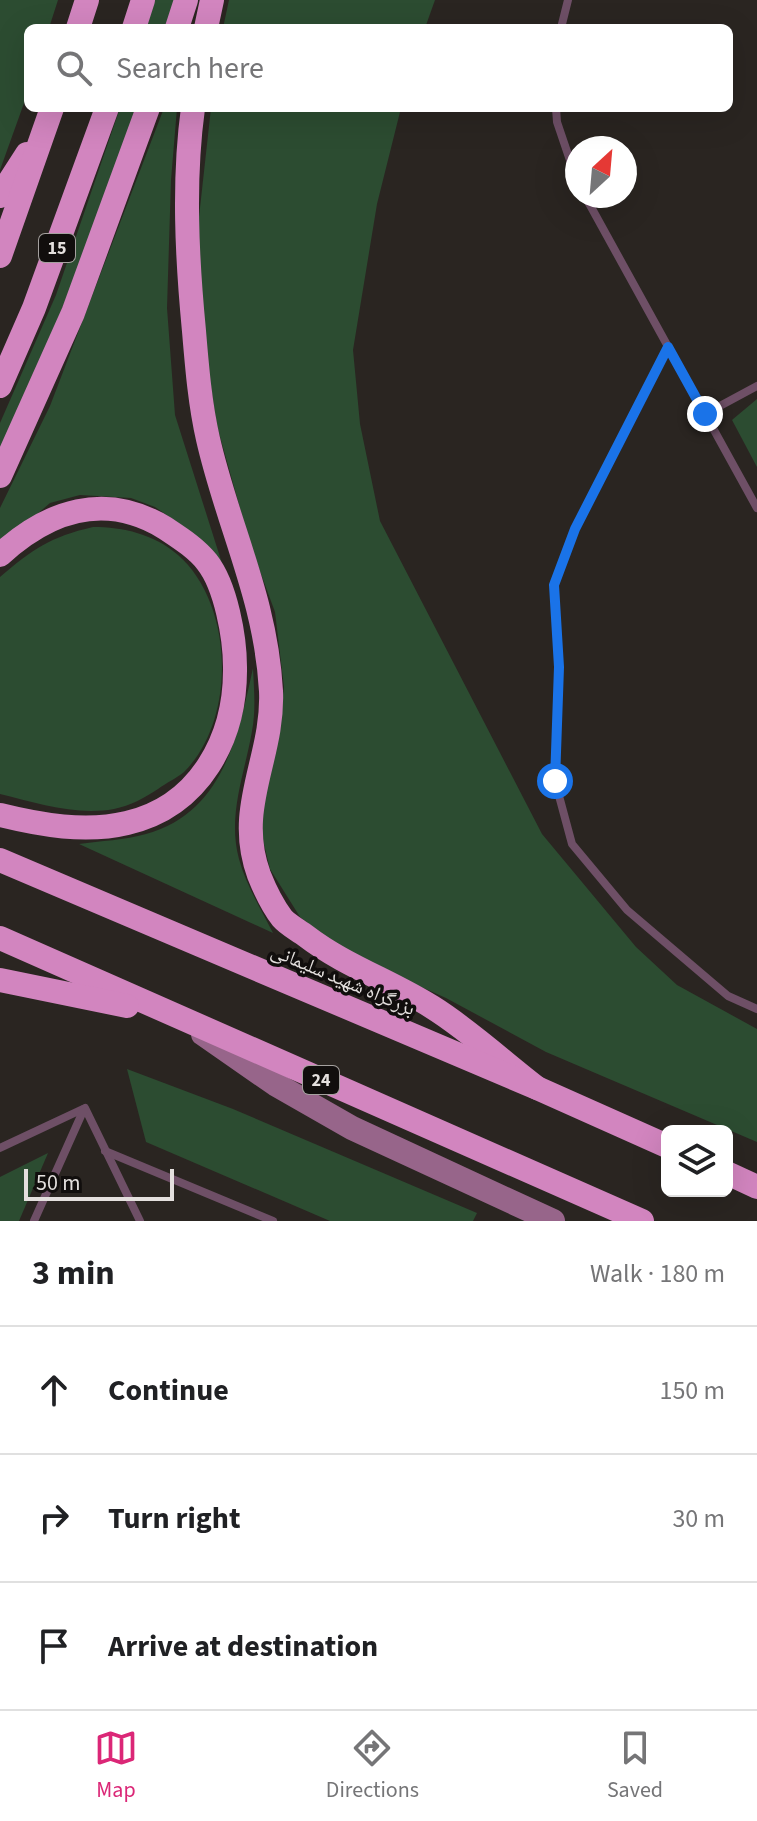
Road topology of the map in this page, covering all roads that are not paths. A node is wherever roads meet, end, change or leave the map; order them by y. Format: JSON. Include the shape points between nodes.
{"nodes":[{"id":1,"x":87,"y":0,"type":"edge"},
{"id":2,"x":143,"y":0,"type":"edge"},
{"id":3,"x":186,"y":0,"type":"edge"},
{"id":4,"x":212,"y":0,"type":"edge"},
{"id":5,"x":568,"y":0,"type":"edge"},
{"id":6,"x":79,"y":24,"type":"edge"},
{"id":7,"x":135,"y":24,"type":"edge"},
{"id":8,"x":178,"y":24,"type":"edge"},
{"id":9,"x":207,"y":24,"type":"edge"},
{"id":10,"x":562,"y":24,"type":"edge"},
{"id":11,"x":106,"y":112,"type":"edge"},
{"id":12,"x":147,"y":112,"type":"edge"},
{"id":13,"x":193,"y":112,"type":"edge"},
{"id":14,"x":556,"y":112,"type":"edge"},
{"id":15,"x":49,"y":119,"type":"edge"},
{"id":16,"x":565,"y":146,"type":"edge"},
{"id":17,"x":0,"y":196,"type":"edge"},
{"id":18,"x":592,"y":208,"type":"edge"},
{"id":19,"x":0,"y":256,"type":"edge"},
{"id":20,"x":668,"y":347,"type":"junction"},
{"id":21,"x":0,"y":386,"type":"edge"},
{"id":22,"x":757,"y":386,"type":"edge"},
{"id":23,"x":705,"y":414,"type":"junction"},
{"id":24,"x":0,"y":476,"type":"edge"},
{"id":25,"x":757,"y":508,"type":"edge"},
{"id":26,"x":0,"y":555,"type":"edge"},
{"id":27,"x":0,"y":815,"type":"edge"},
{"id":28,"x":0,"y":860,"type":"edge"},
{"id":29,"x":0,"y":938,"type":"edge"},
{"id":30,"x":0,"y":980,"type":"edge"},
{"id":31,"x":757,"y":1009,"type":"edge"},
{"id":32,"x":178,"y":1017,"type":"junction"},
{"id":33,"x":537,"y":1088,"type":"junction"},
{"id":34,"x":85,"y":1108,"type":"junction"},
{"id":35,"x":661,"y":1143,"type":"edge"},
{"id":36,"x":0,"y":1148,"type":"edge"},
{"id":37,"x":105,"y":1151,"type":"junction"},
{"id":38,"x":733,"y":1176,"type":"edge"},
{"id":39,"x":757,"y":1187,"type":"edge"},
{"id":40,"x":34,"y":1221,"type":"edge"},
{"id":41,"x":140,"y":1221,"type":"edge"},
{"id":42,"x":273,"y":1221,"type":"edge"},
{"id":43,"x":553,"y":1221,"type":"edge"},
{"id":44,"x":642,"y":1221,"type":"edge"}],
"edges":[{"from":1,"to":6,"type":"highway"},
{"from":2,"to":7,"type":"highway"},
{"from":3,"to":8,"type":"highway"},
{"from":4,"to":9,"type":"highway"},
{"from":5,"to":10,"type":"lane"},
{"from":11,"to":21,"type":"highway","number":"15"},
{"from":12,"to":24,"type":"highway","via":[[73,313]]},
{"from":13,"to":33,"type":"highway","via":[[188,252],[198,374],[208,439],[267,642],[269,723],[249,831],[255,862],[283,919],[329,954],[433,1007]]},
{"from":14,"to":16,"type":"lane"},
{"from":15,"to":17,"type":"highway"},
{"from":15,"to":19,"type":"highway","number":"15"},
{"from":18,"to":20,"type":"lane"},
{"from":20,"to":23,"type":"lane"},
{"from":20,"to":31,"type":"lane","via":[[575,529],[554,585],[559,667],[555,781],[572,844],[627,910],[728,996]]},
{"from":22,"to":23,"type":"lane"},
{"from":23,"to":25,"type":"lane"},
{"from":26,"to":27,"type":"highway","via":[[45,521],[71,511],[129,512],[186,541],[209,564],[235,648],[231,714],[212,762],[176,803],[127,823],[95,827],[46,825]]},
{"from":28,"to":33,"type":"highway","name":"بزرگراه شهید سلیمانی"},
{"from":29,"to":32,"type":"highway","number":"24"},
{"from":30,"to":32,"type":"highway"},
{"from":32,"to":43,"type":"main road","via":[[275,1084],[352,1128]]},
{"from":32,"to":44,"type":"highway","number":"24"},
{"from":33,"to":35,"type":"highway","name":"بزرگراه شهید سلیمانی"},
{"from":34,"to":36,"type":"lane"},
{"from":34,"to":37,"type":"lane"},
{"from":34,"to":40,"type":"lane"},
{"from":37,"to":41,"type":"lane"},
{"from":37,"to":42,"type":"lane"},
{"from":38,"to":39,"type":"highway"}]}
